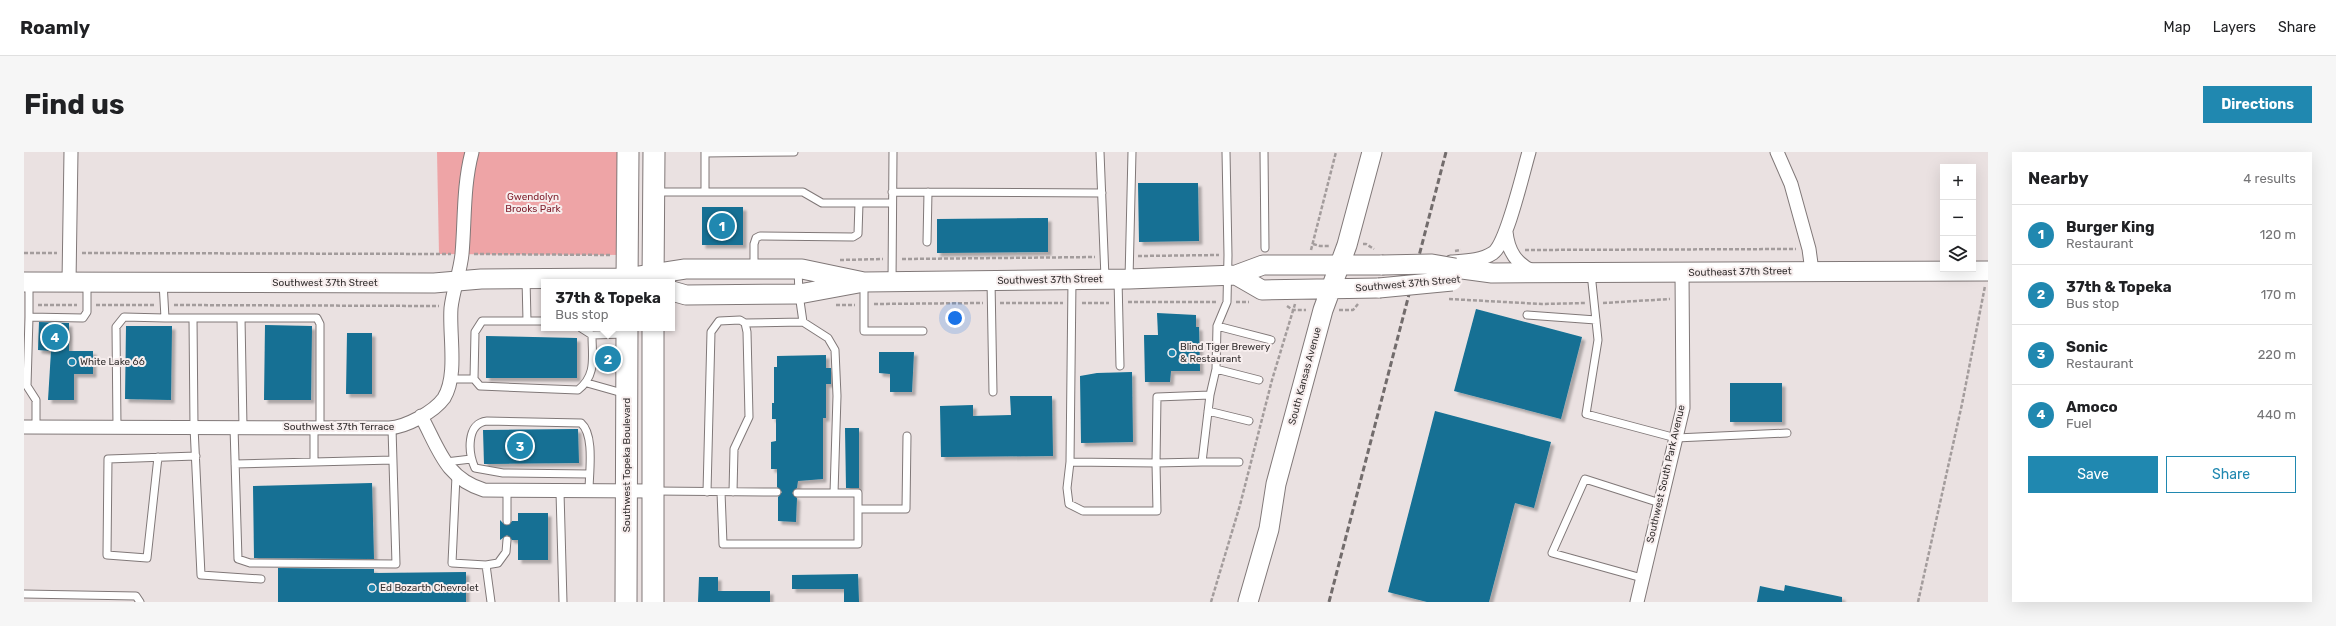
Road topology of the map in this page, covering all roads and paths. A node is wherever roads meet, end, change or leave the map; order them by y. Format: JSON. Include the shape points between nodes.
{"nodes":[{"id":1,"x":71,"y":152,"type":"edge"},
{"id":2,"x":472,"y":152,"type":"edge"},
{"id":3,"x":628,"y":152,"type":"edge"},
{"id":4,"x":654,"y":152,"type":"edge"},
{"id":5,"x":705,"y":152,"type":"edge"},
{"id":6,"x":794,"y":152,"type":"edge"},
{"id":7,"x":893,"y":152,"type":"edge"},
{"id":8,"x":1100,"y":152,"type":"edge"},
{"id":9,"x":1132,"y":152,"type":"edge"},
{"id":10,"x":1226,"y":152,"type":"edge"},
{"id":11,"x":1264,"y":152,"type":"edge"},
{"id":12,"x":1372,"y":152,"type":"edge"},
{"id":13,"x":1529,"y":152,"type":"edge"},
{"id":14,"x":1777,"y":152,"type":"edge"},
{"id":15,"x":654,"y":192,"type":"junction"},
{"id":16,"x":706,"y":192,"type":"junction"},
{"id":17,"x":892,"y":192,"type":"junction"},
{"id":18,"x":928,"y":192,"type":"junction"},
{"id":19,"x":1102,"y":193,"type":"junction"},
{"id":20,"x":859,"y":203,"type":"junction"},
{"id":21,"x":892,"y":203,"type":"junction"},
{"id":22,"x":1506,"y":232,"type":"junction"},
{"id":23,"x":927,"y":242,"type":"dead end"},
{"id":24,"x":1265,"y":248,"type":"dead end"},
{"id":25,"x":1809,"y":249,"type":"junction"},
{"id":26,"x":1510,"y":250,"type":"junction"},
{"id":27,"x":1469,"y":251,"type":"dead end"},
{"id":28,"x":1339,"y":265,"type":"junction"},
{"id":29,"x":754,"y":269,"type":"junction"},
{"id":30,"x":798,"y":269,"type":"junction"},
{"id":31,"x":1988,"y":271,"type":"edge"},
{"id":32,"x":1455,"y":272,"type":"junction"},
{"id":33,"x":1812,"y":272,"type":"junction"},
{"id":34,"x":1492,"y":273,"type":"joint"},
{"id":35,"x":1591,"y":273,"type":"junction"},
{"id":36,"x":1682,"y":273,"type":"junction"},
{"id":37,"x":1537,"y":274,"type":"junction"},
{"id":38,"x":1232,"y":275,"type":"junction"},
{"id":39,"x":526,"y":279,"type":"junction"},
{"id":40,"x":541,"y":279,"type":"edge"},
{"id":41,"x":640,"y":279,"type":"edge"},
{"id":42,"x":640,"y":279,"type":"edge"},
{"id":43,"x":644,"y":279,"type":"edge"},
{"id":44,"x":1117,"y":279,"type":"junction"},
{"id":45,"x":1072,"y":280,"type":"junction"},
{"id":46,"x":991,"y":281,"type":"junction"},
{"id":47,"x":27,"y":282,"type":"edge"},
{"id":48,"x":78,"y":282,"type":"junction"},
{"id":49,"x":164,"y":282,"type":"junction"},
{"id":50,"x":457,"y":282,"type":"junction"},
{"id":51,"x":864,"y":282,"type":"junction"},
{"id":52,"x":892,"y":282,"type":"junction"},
{"id":53,"x":1298,"y":290,"type":"junction"},
{"id":54,"x":1329,"y":290,"type":"junction"},
{"id":55,"x":675,"y":292,"type":"edge"},
{"id":56,"x":799,"y":294,"type":"junction"},
{"id":57,"x":1672,"y":299,"type":"dead end"},
{"id":58,"x":1595,"y":303,"type":"junction"},
{"id":59,"x":87,"y":305,"type":"junction"},
{"id":60,"x":164,"y":305,"type":"junction"},
{"id":61,"x":29,"y":306,"type":"junction"},
{"id":62,"x":452,"y":307,"type":"junction"},
{"id":63,"x":1527,"y":315,"type":"dead end"},
{"id":64,"x":29,"y":317,"type":"junction"},
{"id":65,"x":165,"y":318,"type":"junction"},
{"id":66,"x":193,"y":318,"type":"junction"},
{"id":67,"x":241,"y":318,"type":"junction"},
{"id":68,"x":1596,"y":320,"type":"junction"},
{"id":69,"x":527,"y":321,"type":"junction"},
{"id":70,"x":541,"y":321,"type":"edge"},
{"id":71,"x":803,"y":322,"type":"junction"},
{"id":72,"x":745,"y":323,"type":"junction"},
{"id":73,"x":1217,"y":326,"type":"junction"},
{"id":74,"x":586,"y":331,"type":"edge"},
{"id":75,"x":627,"y":331,"type":"edge"},
{"id":76,"x":653,"y":331,"type":"edge"},
{"id":77,"x":924,"y":331,"type":"dead end"},
{"id":78,"x":26,"y":334,"type":"edge"},
{"id":79,"x":592,"y":335,"type":"junction"},
{"id":80,"x":1271,"y":340,"type":"dead end"},
{"id":81,"x":1120,"y":366,"type":"dead end"},
{"id":82,"x":1216,"y":369,"type":"junction"},
{"id":83,"x":474,"y":378,"type":"junction"},
{"id":84,"x":451,"y":379,"type":"junction"},
{"id":85,"x":1259,"y":380,"type":"dead end"},
{"id":86,"x":587,"y":383,"type":"junction"},
{"id":87,"x":25,"y":386,"type":"edge"},
{"id":88,"x":993,"y":392,"type":"dead end"},
{"id":89,"x":627,"y":394,"type":"junction"},
{"id":90,"x":1210,"y":395,"type":"junction"},
{"id":91,"x":1208,"y":411,"type":"junction"},
{"id":92,"x":421,"y":416,"type":"junction"},
{"id":93,"x":1249,"y":421,"type":"dead end"},
{"id":94,"x":30,"y":427,"type":"edge"},
{"id":95,"x":117,"y":427,"type":"junction"},
{"id":96,"x":194,"y":427,"type":"junction"},
{"id":97,"x":238,"y":427,"type":"junction"},
{"id":98,"x":317,"y":428,"type":"junction"},
{"id":99,"x":392,"y":428,"type":"junction"},
{"id":100,"x":1787,"y":433,"type":"dead end"},
{"id":101,"x":907,"y":436,"type":"dead end"},
{"id":102,"x":1676,"y":438,"type":"junction"},
{"id":103,"x":196,"y":456,"type":"junction"},
{"id":104,"x":158,"y":457,"type":"junction"},
{"id":105,"x":471,"y":459,"type":"junction"},
{"id":106,"x":393,"y":460,"type":"junction"},
{"id":107,"x":314,"y":462,"type":"junction"},
{"id":108,"x":446,"y":462,"type":"junction"},
{"id":109,"x":1070,"y":462,"type":"junction"},
{"id":110,"x":1202,"y":462,"type":"junction"},
{"id":111,"x":1239,"y":462,"type":"dead end"},
{"id":112,"x":1156,"y":463,"type":"junction"},
{"id":113,"x":235,"y":464,"type":"junction"},
{"id":114,"x":589,"y":474,"type":"junction"},
{"id":115,"x":456,"y":476,"type":"junction"},
{"id":116,"x":507,"y":491,"type":"junction"},
{"id":117,"x":589,"y":491,"type":"junction"},
{"id":118,"x":627,"y":491,"type":"junction"},
{"id":119,"x":653,"y":491,"type":"junction"},
{"id":120,"x":560,"y":492,"type":"junction"},
{"id":121,"x":707,"y":492,"type":"junction"},
{"id":122,"x":721,"y":492,"type":"junction"},
{"id":123,"x":733,"y":492,"type":"junction"},
{"id":124,"x":777,"y":492,"type":"dead end"},
{"id":125,"x":797,"y":493,"type":"dead end"},
{"id":126,"x":834,"y":493,"type":"junction"},
{"id":127,"x":1660,"y":503,"type":"junction"},
{"id":128,"x":858,"y":509,"type":"junction"},
{"id":129,"x":507,"y":521,"type":"dead end"},
{"id":130,"x":507,"y":540,"type":"dead end"},
{"id":131,"x":486,"y":566,"type":"junction"},
{"id":132,"x":1642,"y":578,"type":"junction"},
{"id":133,"x":261,"y":579,"type":"dead end"},
{"id":134,"x":24,"y":594,"type":"edge"},
{"id":135,"x":140,"y":602,"type":"edge"},
{"id":136,"x":491,"y":602,"type":"edge"},
{"id":137,"x":563,"y":602,"type":"edge"},
{"id":138,"x":626,"y":602,"type":"edge"},
{"id":139,"x":653,"y":602,"type":"edge"},
{"id":140,"x":1211,"y":602,"type":"edge"},
{"id":141,"x":1248,"y":602,"type":"edge"},
{"id":142,"x":1637,"y":602,"type":"edge"},
{"id":143,"x":1918,"y":602,"type":"edge"}],
"edges":[{"from":1,"to":48,"type":"street"},
{"from":2,"to":50,"type":"street","name":"Southwest 37th Terrace","via":[[464,190],[462,254]]},
{"from":3,"to":41,"type":"main road"},
{"from":4,"to":15,"type":"main road"},
{"from":5,"to":6,"type":"lane"},
{"from":5,"to":16,"type":"lane"},
{"from":7,"to":17,"type":"lane"},
{"from":8,"to":19,"type":"lane"},
{"from":9,"to":44,"type":"lane"},
{"from":10,"to":38,"type":"lane"},
{"from":11,"to":24,"type":"lane"},
{"from":12,"to":28,"type":"main road","name":"South Kansas Avenue","via":[[1347,245]]},
{"from":13,"to":22,"type":"street"},
{"from":14,"to":25,"type":"street","via":[[1791,184]]},
{"from":15,"to":16,"type":"lane"},
{"from":15,"to":42,"type":"main road"},
{"from":16,"to":20,"type":"lane","via":[[803,192],[822,202]]},
{"from":17,"to":18,"type":"lane"},
{"from":17,"to":21,"type":"lane"},
{"from":18,"to":19,"type":"lane"},
{"from":18,"to":23,"type":"lane"},
{"from":19,"to":44,"type":"lane"},
{"from":20,"to":21,"type":"lane"},
{"from":20,"to":29,"type":"lane","via":[[858,234],[760,236],[754,244]]},
{"from":21,"to":52,"type":"lane"},
{"from":22,"to":26,"type":"street"},
{"from":22,"to":32,"type":"street","via":[[1498,249],[1492,254]]},
{"from":25,"to":26,"type":"path"},
{"from":25,"to":33,"type":"street"},
{"from":26,"to":37,"type":"street","via":[[1519,263]]},
{"from":27,"to":32,"type":"path"},
{"from":28,"to":32,"type":"main road","name":"Southwest 37th Street","bridge":true,"via":[[1432,264]]},
{"from":28,"to":38,"type":"main road","name":"Southwest 37th Street","via":[[1263,265]]},
{"from":28,"to":54,"type":"main road","name":"South Kansas Avenue"},
{"from":29,"to":30,"type":"main road","name":"Southwest 37th Street"},
{"from":29,"to":43,"type":"main road","name":"Southwest 37th Street","via":[[685,269]]},
{"from":30,"to":51,"type":"main road","name":"Southwest 37th Street"},
{"from":30,"to":56,"type":"lane"},
{"from":31,"to":33,"type":"main road","name":"Southeast 37th Street"},
{"from":31,"to":143,"type":"path"},
{"from":32,"to":34,"type":"main road","name":"Southwest 37th Street"},
{"from":32,"to":54,"type":"main road","name":"Southwest 37th Street","bridge":true,"via":[[1379,288]]},
{"from":32,"to":58,"type":"path","via":[[1542,304]]},
{"from":33,"to":36,"type":"main road","name":"Southeast 37th Street"},
{"from":34,"to":37,"type":"main road","name":"Southeast 37th Street"},
{"from":35,"to":36,"type":"main road","name":"Southeast 37th Street"},
{"from":35,"to":37,"type":"main road","name":"Southeast 37th Street"},
{"from":35,"to":58,"type":"lane"},
{"from":36,"to":102,"type":"street","name":"Southwest South Park Avenue","via":[[1683,408]]},
{"from":38,"to":44,"type":"main road","name":"Southwest 37th Street"},
{"from":38,"to":53,"type":"main road","name":"Southwest 37th Street","via":[[1262,290]]},
{"from":38,"to":73,"type":"lane","via":[[1227,302]]},
{"from":39,"to":40,"type":"main road","name":"Southwest 37th Street"},
{"from":39,"to":50,"type":"main road","name":"Southwest 37th Street"},
{"from":39,"to":69,"type":"lane"},
{"from":44,"to":45,"type":"main road","name":"Southwest 37th Street"},
{"from":44,"to":81,"type":"lane"},
{"from":45,"to":46,"type":"main road","name":"Southwest 37th Street"},
{"from":45,"to":109,"type":"lane"},
{"from":46,"to":52,"type":"main road","name":"Southwest 37th Street"},
{"from":46,"to":88,"type":"lane"},
{"from":47,"to":48,"type":"main road","name":"Southwest 37th Street"},
{"from":47,"to":61,"type":"lane"},
{"from":48,"to":49,"type":"main road","name":"Southwest 37th Street"},
{"from":48,"to":59,"type":"lane"},
{"from":49,"to":50,"type":"main road","name":"Southwest 37th Street"},
{"from":49,"to":60,"type":"lane"},
{"from":50,"to":62,"type":"street","name":"Southwest 37th Terrace"},
{"from":51,"to":52,"type":"main road","name":"Southwest 37th Street"},
{"from":51,"to":56,"type":"main road","name":"Southwest 37th Street"},
{"from":51,"to":77,"type":"lane","via":[[864,331]]},
{"from":53,"to":54,"type":"main road","name":"Southwest 37th Street"},
{"from":53,"to":140,"type":"path"},
{"from":54,"to":141,"type":"main road","name":"South Kansas Avenue","via":[[1276,484],[1269,529]]},
{"from":55,"to":56,"type":"main road","name":"Southwest 37th Street","via":[[686,295]]},
{"from":56,"to":71,"type":"lane"},
{"from":57,"to":58,"type":"path"},
{"from":58,"to":68,"type":"lane"},
{"from":59,"to":60,"type":"path"},
{"from":59,"to":61,"type":"path"},
{"from":59,"to":64,"type":"lane","via":[[87,312],[83,318]]},
{"from":60,"to":62,"type":"path","via":[[365,304]]},
{"from":60,"to":65,"type":"lane"},
{"from":61,"to":64,"type":"lane"},
{"from":62,"to":84,"type":"street","name":"Southwest 37th Terrace"},
{"from":63,"to":68,"type":"lane"},
{"from":64,"to":78,"type":"lane"},
{"from":65,"to":66,"type":"lane"},
{"from":65,"to":95,"type":"lane","via":[[124,317],[116,327]]},
{"from":66,"to":67,"type":"lane"},
{"from":66,"to":96,"type":"lane"},
{"from":67,"to":97,"type":"lane"},
{"from":67,"to":98,"type":"lane","via":[[317,318],[320,324]]},
{"from":68,"to":102,"type":"lane","via":[[1598,340],[1586,414]]},
{"from":69,"to":70,"type":"lane"},
{"from":69,"to":83,"type":"lane","via":[[482,320],[475,332]]},
{"from":71,"to":72,"type":"lane"},
{"from":71,"to":126,"type":"lane","via":[[828,338],[835,350],[837,396]]},
{"from":72,"to":121,"type":"lane","via":[[740,320],[719,320],[711,332]]},
{"from":72,"to":123,"type":"lane","via":[[749,417],[734,449]]},
{"from":73,"to":80,"type":"lane"},
{"from":73,"to":82,"type":"lane"},
{"from":74,"to":79,"type":"lane"},
{"from":75,"to":79,"type":"lane"},
{"from":75,"to":89,"type":"main road","name":"Southwest Topeka Boulevard"},
{"from":76,"to":119,"type":"main road"},
{"from":78,"to":87,"type":"lane"},
{"from":79,"to":86,"type":"lane","via":[[592,370]]},
{"from":82,"to":85,"type":"lane"},
{"from":82,"to":90,"type":"lane"},
{"from":83,"to":84,"type":"lane"},
{"from":83,"to":86,"type":"lane","via":[[480,386],[578,390]]},
{"from":84,"to":92,"type":"street","name":"Southwest 37th Terrace","via":[[443,399]]},
{"from":86,"to":89,"type":"lane"},
{"from":87,"to":94,"type":"lane","via":[[36,400]]},
{"from":89,"to":118,"type":"main road","name":"Southwest Topeka Boulevard"},
{"from":90,"to":91,"type":"lane"},
{"from":90,"to":112,"type":"lane","via":[[1158,397]]},
{"from":91,"to":93,"type":"lane"},
{"from":91,"to":110,"type":"lane"},
{"from":92,"to":99,"type":"street","name":"Southwest 37th Terrace","via":[[405,425]]},
{"from":92,"to":108,"type":"street"},
{"from":94,"to":95,"type":"street","name":"Southwest 37th Terrace"},
{"from":95,"to":96,"type":"street","name":"Southwest 37th Terrace"},
{"from":96,"to":97,"type":"street","name":"Southwest 37th Terrace"},
{"from":96,"to":103,"type":"lane"},
{"from":97,"to":98,"type":"street","name":"Southwest 37th Terrace"},
{"from":97,"to":113,"type":"lane"},
{"from":98,"to":99,"type":"street","name":"Southwest 37th Terrace"},
{"from":98,"to":107,"type":"lane"},
{"from":99,"to":106,"type":"lane"},
{"from":100,"to":102,"type":"lane"},
{"from":101,"to":128,"type":"lane","via":[[906,509]]},
{"from":102,"to":127,"type":"street","name":"Southwest South Park Avenue"},
{"from":103,"to":104,"type":"lane"},
{"from":103,"to":133,"type":"lane","via":[[200,575]]},
{"from":104,"to":104,"type":"lane","via":[[108,459],[107,555],[147,558]]},
{"from":105,"to":108,"type":"lane"},
{"from":105,"to":114,"type":"lane","via":[[475,468],[488,472]]},
{"from":105,"to":114,"type":"lane","via":[[473,430],[481,421],[574,421],[581,423],[588,433]]},
{"from":106,"to":107,"type":"lane"},
{"from":106,"to":113,"type":"lane","via":[[396,564],[250,563],[238,559]]},
{"from":107,"to":113,"type":"lane"},
{"from":108,"to":115,"type":"street"},
{"from":109,"to":112,"type":"lane"},
{"from":109,"to":112,"type":"lane","via":[[1067,488],[1069,504],[1083,511],[1157,511]]},
{"from":110,"to":111,"type":"lane"},
{"from":110,"to":112,"type":"lane"},
{"from":114,"to":117,"type":"lane"},
{"from":115,"to":116,"type":"street","via":[[470,486],[484,490]]},
{"from":115,"to":131,"type":"lane","via":[[452,563]]},
{"from":116,"to":120,"type":"street"},
{"from":116,"to":129,"type":"lane"},
{"from":117,"to":118,"type":"street"},
{"from":117,"to":120,"type":"street"},
{"from":118,"to":119,"type":"street"},
{"from":118,"to":138,"type":"main road","name":"Southwest Topeka Boulevard"},
{"from":119,"to":121,"type":"lane"},
{"from":119,"to":139,"type":"main road"},
{"from":120,"to":137,"type":"lane"},
{"from":121,"to":122,"type":"lane"},
{"from":122,"to":123,"type":"lane"},
{"from":122,"to":128,"type":"lane","via":[[723,544],[858,544]]},
{"from":123,"to":124,"type":"lane"},
{"from":125,"to":126,"type":"lane"},
{"from":126,"to":128,"type":"lane","via":[[858,493]]},
{"from":127,"to":132,"type":"street","name":"Southwest South Park Avenue"},
{"from":127,"to":132,"type":"lane","via":[[1585,479],[1552,553]]},
{"from":130,"to":131,"type":"lane","via":[[506,552],[498,563]]},
{"from":131,"to":136,"type":"lane"},
{"from":132,"to":142,"type":"street","name":"Southwest South Park Avenue"},
{"from":134,"to":135,"type":"lane","via":[[136,596]]}]}
